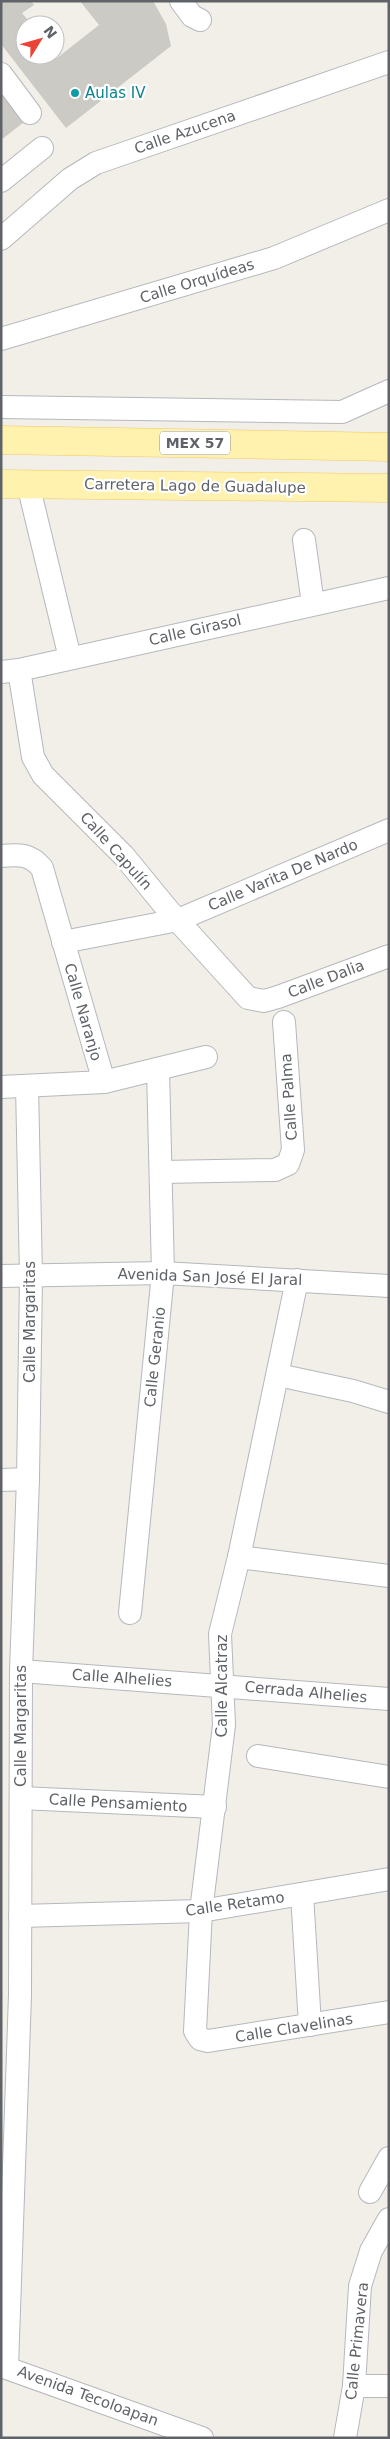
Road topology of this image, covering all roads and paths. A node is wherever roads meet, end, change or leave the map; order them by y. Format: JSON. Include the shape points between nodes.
{"nodes":[{"id":1,"x":181,"y":1,"type":"edge"},
{"id":2,"x":200,"y":20,"type":"dead end"},
{"id":3,"x":389,"y":62,"type":"edge"},
{"id":4,"x":1,"y":74,"type":"edge"},
{"id":5,"x":30,"y":113,"type":"dead end"},
{"id":6,"x":42,"y":148,"type":"dead end"},
{"id":7,"x":1,"y":181,"type":"edge"},
{"id":8,"x":389,"y":210,"type":"edge"},
{"id":9,"x":1,"y":239,"type":"edge"},
{"id":10,"x":1,"y":339,"type":"edge"},
{"id":11,"x":389,"y":391,"type":"edge"},
{"id":12,"x":1,"y":407,"type":"edge"},
{"id":13,"x":342,"y":412,"type":"junction"},
{"id":14,"x":1,"y":440,"type":"edge"},
{"id":15,"x":347,"y":446,"type":"junction"},
{"id":16,"x":389,"y":447,"type":"edge"},
{"id":17,"x":1,"y":484,"type":"edge"},
{"id":18,"x":28,"y":484,"type":"junction"},
{"id":19,"x":389,"y":488,"type":"edge"},
{"id":20,"x":304,"y":540,"type":"dead end"},
{"id":21,"x":389,"y":588,"type":"edge"},
{"id":22,"x":312,"y":604,"type":"junction"},
{"id":23,"x":70,"y":658,"type":"junction"},
{"id":24,"x":10,"y":671,"type":"edge"},
{"id":25,"x":389,"y":830,"type":"edge"},
{"id":26,"x":1,"y":856,"type":"edge"},
{"id":27,"x":178,"y":920,"type":"junction"},
{"id":28,"x":63,"y":942,"type":"junction"},
{"id":29,"x":389,"y":956,"type":"edge"},
{"id":30,"x":264,"y":1001,"type":"joint"},
{"id":31,"x":284,"y":1022,"type":"dead end"},
{"id":32,"x":206,"y":1057,"type":"dead end"},
{"id":33,"x":158,"y":1070,"type":"junction"},
{"id":34,"x":104,"y":1082,"type":"junction"},
{"id":35,"x":27,"y":1086,"type":"junction"},
{"id":36,"x":1,"y":1087,"type":"edge"},
{"id":37,"x":162,"y":1172,"type":"junction"},
{"id":38,"x":163,"y":1273,"type":"junction"},
{"id":39,"x":1,"y":1276,"type":"edge"},
{"id":40,"x":31,"y":1276,"type":"junction"},
{"id":41,"x":297,"y":1280,"type":"junction"},
{"id":42,"x":389,"y":1286,"type":"edge"},
{"id":43,"x":278,"y":1375,"type":"junction"},
{"id":44,"x":389,"y":1402,"type":"edge"},
{"id":45,"x":28,"y":1479,"type":"junction"},
{"id":46,"x":1,"y":1480,"type":"edge"},
{"id":47,"x":240,"y":1557,"type":"junction"},
{"id":48,"x":389,"y":1576,"type":"edge"},
{"id":49,"x":130,"y":1613,"type":"dead end"},
{"id":50,"x":21,"y":1672,"type":"junction"},
{"id":51,"x":222,"y":1685,"type":"junction"},
{"id":52,"x":389,"y":1699,"type":"edge"},
{"id":53,"x":11,"y":1722,"type":"edge"},
{"id":54,"x":258,"y":1756,"type":"dead end"},
{"id":55,"x":389,"y":1777,"type":"edge"},
{"id":56,"x":21,"y":1798,"type":"junction"},
{"id":57,"x":215,"y":1807,"type":"junction"},
{"id":58,"x":389,"y":1879,"type":"edge"},
{"id":59,"x":302,"y":1894,"type":"junction"},
{"id":60,"x":201,"y":1911,"type":"junction"},
{"id":61,"x":20,"y":1916,"type":"junction"},
{"id":62,"x":11,"y":1997,"type":"edge"},
{"id":63,"x":389,"y":2012,"type":"edge"},
{"id":64,"x":310,"y":2026,"type":"junction"},
{"id":65,"x":200,"y":2039,"type":"joint"},
{"id":66,"x":9,"y":2104,"type":"edge"},
{"id":67,"x":389,"y":2158,"type":"edge"},
{"id":68,"x":370,"y":2192,"type":"dead end"},
{"id":69,"x":389,"y":2219,"type":"edge"},
{"id":70,"x":4,"y":2366,"type":"edge"},
{"id":71,"x":354,"y":2386,"type":"junction"},
{"id":72,"x":389,"y":2386,"type":"edge"},
{"id":73,"x":157,"y":2429,"type":"edge"},
{"id":74,"x":202,"y":2438,"type":"edge"},
{"id":75,"x":346,"y":2438,"type":"edge"}],
"edges":[{"from":1,"to":2,"type":"street","via":[[192,16]]},
{"from":3,"to":9,"type":"street","name":"Calle Azucena","via":[[96,163],[70,179]]},
{"from":4,"to":5,"type":"street"},
{"from":6,"to":7,"type":"street"},
{"from":8,"to":10,"type":"street","name":"Calle Orquídeas","via":[[274,258]]},
{"from":11,"to":13,"type":"street"},
{"from":12,"to":13,"type":"street"},
{"from":13,"to":15,"type":"street"},
{"from":14,"to":15,"type":"main road","number":"MEX 57"},
{"from":15,"to":16,"type":"main road","number":"MEX 57"},
{"from":17,"to":18,"type":"main road","name":"Carretera Lago de Guadalupe"},
{"from":18,"to":19,"type":"main road","name":"Carretera Lago de Guadalupe"},
{"from":18,"to":23,"type":"street"},
{"from":20,"to":22,"type":"street"},
{"from":21,"to":22,"type":"street","name":"Calle Girasol"},
{"from":22,"to":23,"type":"street","name":"Calle Girasol"},
{"from":23,"to":24,"type":"street","name":"Calle Girasol"},
{"from":24,"to":27,"type":"street","name":"Calle Capulín","via":[[33,757],[43,775],[124,856]]},
{"from":25,"to":27,"type":"street","name":"Calle Varita De Nardo"},
{"from":26,"to":28,"type":"street","name":"Calle Naranjo","via":[[16,854],[34,858],[42,868]]},
{"from":27,"to":28,"type":"street","name":"Calle Naranjo"},
{"from":27,"to":30,"type":"street","name":"Calle Capulín","via":[[248,998]]},
{"from":28,"to":34,"type":"street","name":"Calle Naranjo"},
{"from":29,"to":30,"type":"street","name":"Calle Dalia"},
{"from":31,"to":37,"type":"street","name":"Calle Palma","via":[[293,1150],[288,1164],[275,1170]]},
{"from":32,"to":33,"type":"street"},
{"from":33,"to":34,"type":"street"},
{"from":33,"to":37,"type":"street","name":"Calle Geranio"},
{"from":34,"to":35,"type":"street"},
{"from":35,"to":36,"type":"street"},
{"from":35,"to":40,"type":"street","name":"Calle Margaritas"},
{"from":37,"to":38,"type":"street","name":"Calle Geranio"},
{"from":38,"to":40,"type":"street","name":"Avenida San José El Jaral"},
{"from":38,"to":41,"type":"street","name":"Avenida San José El Jaral"},
{"from":38,"to":49,"type":"street","name":"Calle Geranio"},
{"from":39,"to":40,"type":"street","name":"Avenida San José El Jaral"},
{"from":40,"to":45,"type":"street","name":"Calle Margaritas"},
{"from":41,"to":42,"type":"street","name":"Avenida San José El Jaral"},
{"from":41,"to":43,"type":"street","name":"Calle Alcatraz"},
{"from":43,"to":44,"type":"street"},
{"from":43,"to":47,"type":"street","name":"Calle Alcatraz"},
{"from":45,"to":46,"type":"street"},
{"from":45,"to":50,"type":"street","name":"Calle Margaritas"},
{"from":47,"to":48,"type":"street"},
{"from":47,"to":51,"type":"street","name":"Calle Alcatraz","via":[[220,1634]]},
{"from":50,"to":51,"type":"street","name":"Calle Alhelies"},
{"from":50,"to":53,"type":"street","name":"Calle Margaritas"},
{"from":51,"to":52,"type":"street","name":"Cerrada Alhelies"},
{"from":51,"to":57,"type":"street","name":"Calle Alcatraz","via":[[224,1725]]},
{"from":53,"to":56,"type":"street","name":"Calle Margaritas"},
{"from":54,"to":55,"type":"street"},
{"from":56,"to":57,"type":"street","name":"Calle Pensamiento"},
{"from":56,"to":61,"type":"street","name":"Calle Margaritas"},
{"from":57,"to":60,"type":"street","name":"Calle Alcatraz"},
{"from":58,"to":59,"type":"street","name":"Calle Retamo"},
{"from":59,"to":60,"type":"street","name":"Calle Retamo"},
{"from":59,"to":64,"type":"street"},
{"from":60,"to":61,"type":"street","name":"Calle Retamo"},
{"from":60,"to":65,"type":"street","name":"Calle Alcatraz","via":[[196,2031]]},
{"from":61,"to":62,"type":"street","name":"Calle Margaritas"},
{"from":62,"to":66,"type":"street","name":"Calle Margaritas"},
{"from":63,"to":64,"type":"street","name":"Calle Clavelinas"},
{"from":64,"to":65,"type":"street","name":"Calle Clavelinas","via":[[208,2041]]},
{"from":66,"to":70,"type":"street","name":"Calle Margaritas"},
{"from":67,"to":68,"type":"street"},
{"from":69,"to":71,"type":"street","name":"Calle Primavera","via":[[371,2251],[360,2286]]},
{"from":70,"to":73,"type":"street","name":"Avenida Tecoloapan"},
{"from":71,"to":72,"type":"street"},
{"from":71,"to":75,"type":"street","name":"Calle Primavera"},
{"from":73,"to":74,"type":"street","name":"Avenida Tecoloapan"}]}
